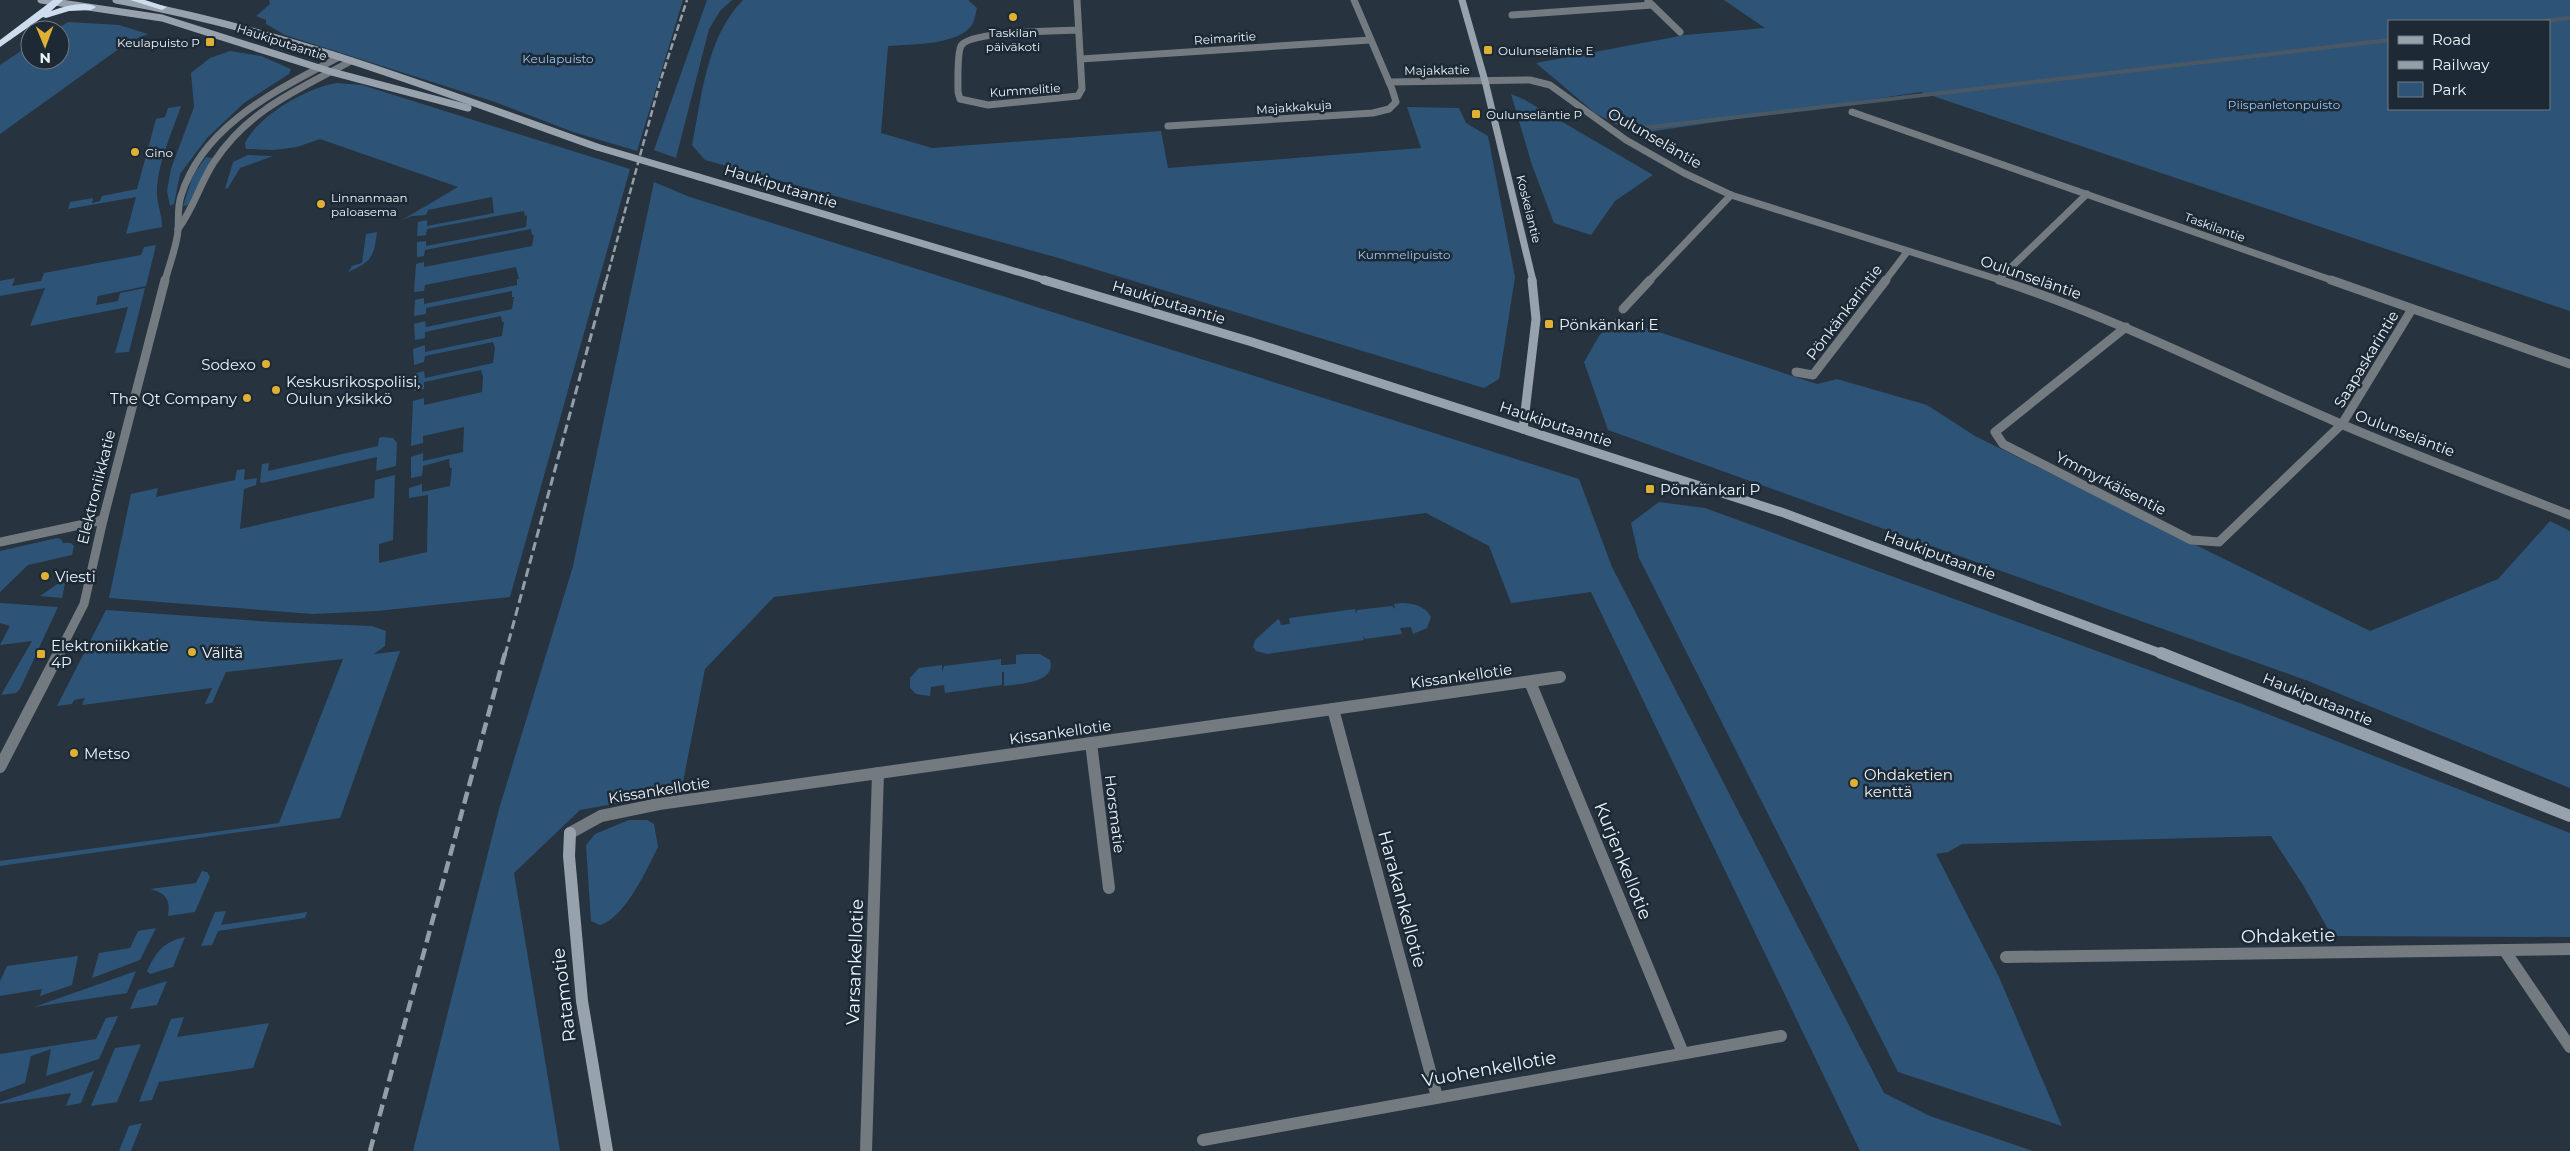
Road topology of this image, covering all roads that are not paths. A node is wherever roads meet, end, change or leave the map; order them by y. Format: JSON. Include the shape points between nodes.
{"nodes":[{"id":1,"x":42,"y":0,"type":"edge"},
{"id":2,"x":116,"y":0,"type":"edge"},
{"id":3,"x":134,"y":0,"type":"edge"},
{"id":4,"x":1077,"y":0,"type":"edge"},
{"id":5,"x":1354,"y":0,"type":"edge"},
{"id":6,"x":1462,"y":0,"type":"edge"},
{"id":7,"x":58,"y":1,"type":"edge"},
{"id":8,"x":1649,"y":2,"type":"edge"},
{"id":9,"x":91,"y":7,"type":"junction"},
{"id":10,"x":162,"y":7,"type":"junction"},
{"id":11,"x":1512,"y":15,"type":"dead end"},
{"id":12,"x":32,"y":20,"type":"edge"},
{"id":13,"x":35,"y":20,"type":"edge"},
{"id":14,"x":20,"y":29,"type":"edge"},
{"id":15,"x":1077,"y":30,"type":"junction"},
{"id":16,"x":1680,"y":32,"type":"dead end"},
{"id":17,"x":1370,"y":40,"type":"junction"},
{"id":18,"x":0,"y":44,"type":"edge"},
{"id":19,"x":339,"y":56,"type":"junction"},
{"id":20,"x":1081,"y":58,"type":"junction"},
{"id":21,"x":351,"y":61,"type":"junction"},
{"id":22,"x":319,"y":68,"type":"junction"},
{"id":23,"x":332,"y":72,"type":"junction"},
{"id":24,"x":1485,"y":80,"type":"junction"},
{"id":25,"x":1389,"y":82,"type":"junction"},
{"id":26,"x":1852,"y":112,"type":"dead end"},
{"id":27,"x":512,"y":118,"type":"junction"},
{"id":28,"x":1168,"y":126,"type":"dead end"},
{"id":29,"x":1730,"y":194,"type":"junction"},
{"id":30,"x":2087,"y":194,"type":"junction"},
{"id":31,"x":178,"y":229,"type":"junction"},
{"id":32,"x":1907,"y":252,"type":"junction"},
{"id":33,"x":1999,"y":279,"type":"junction"},
{"id":34,"x":1623,"y":309,"type":"dead end"},
{"id":35,"x":2412,"y":309,"type":"junction"},
{"id":36,"x":2126,"y":327,"type":"junction"},
{"id":37,"x":2570,"y":364,"type":"edge"},
{"id":38,"x":1796,"y":372,"type":"dead end"},
{"id":39,"x":2342,"y":424,"type":"junction"},
{"id":40,"x":1523,"y":429,"type":"junction"},
{"id":41,"x":2570,"y":515,"type":"edge"},
{"id":42,"x":103,"y":520,"type":"junction"},
{"id":43,"x":0,"y":542,"type":"edge"},
{"id":44,"x":1560,"y":677,"type":"dead end"},
{"id":45,"x":1530,"y":682,"type":"junction"},
{"id":46,"x":1333,"y":709,"type":"junction"},
{"id":47,"x":1091,"y":743,"type":"junction"},
{"id":48,"x":0,"y":767,"type":"edge"},
{"id":49,"x":878,"y":773,"type":"junction"},
{"id":50,"x":2570,"y":816,"type":"edge"},
{"id":51,"x":570,"y":833,"type":"joint"},
{"id":52,"x":1110,"y":888,"type":"dead end"},
{"id":53,"x":2570,"y":949,"type":"edge"},
{"id":54,"x":2505,"y":951,"type":"junction"},
{"id":55,"x":2006,"y":957,"type":"dead end"},
{"id":56,"x":1781,"y":1036,"type":"dead end"},
{"id":57,"x":2570,"y":1047,"type":"edge"},
{"id":58,"x":1683,"y":1053,"type":"junction"},
{"id":59,"x":1438,"y":1097,"type":"junction"},
{"id":60,"x":1203,"y":1140,"type":"dead end"},
{"id":61,"x":607,"y":1151,"type":"edge"},
{"id":62,"x":866,"y":1151,"type":"edge"}],
"edges":[{"from":1,"to":7,"type":"main road","name":"Haukiputaantie"},
{"from":2,"to":10,"type":"main road","name":"Haukiputaantie"},
{"from":3,"to":10,"type":"highway"},
{"from":4,"to":15,"type":"street","name":"Kummelitie"},
{"from":5,"to":17,"type":"street","name":"Majakkatie"},
{"from":6,"to":24,"type":"main road","name":"Koskelantie"},
{"from":7,"to":9,"type":"main road","name":"Haukiputaantie"},
{"from":7,"to":12,"type":"highway"},
{"from":8,"to":11,"type":"street"},
{"from":8,"to":16,"type":"street"},
{"from":9,"to":13,"type":"highway","via":[[58,10]]},
{"from":9,"to":22,"type":"main road","name":"Haukiputaantie","via":[[162,18]]},
{"from":10,"to":19,"type":"main road","name":"Haukiputaantie","via":[[244,27]]},
{"from":14,"to":18,"type":"highway"},
{"from":15,"to":20,"type":"street","name":"Kummelitie"},
{"from":15,"to":20,"type":"street","name":"Kummelitie","via":[[988,34],[967,39],[960,47],[960,99],[988,105],[1078,96],[1082,89]]},
{"from":17,"to":20,"type":"street","name":"Reimaritie"},
{"from":17,"to":25,"type":"street","name":"Majakkatie"},
{"from":19,"to":21,"type":"main road","name":"Haukiputaantie"},
{"from":19,"to":22,"type":"street","name":"Elektroniikkatie"},
{"from":21,"to":23,"type":"street","name":"Elektroniikkatie"},
{"from":21,"to":27,"type":"main road","name":"Haukiputaantie"},
{"from":22,"to":23,"type":"main road","name":"Haukiputaantie"},
{"from":22,"to":31,"type":"street","name":"Elektroniikkatie","via":[[242,115],[206,148],[185,180],[176,218]]},
{"from":23,"to":27,"type":"main road","name":"Haukiputaantie","via":[[427,99]]},
{"from":23,"to":31,"type":"street","name":"Elektroniikkatie","via":[[278,101],[237,132],[203,180],[189,216]]},
{"from":24,"to":25,"type":"street","name":"Majakkatie"},
{"from":24,"to":29,"type":"street","name":"Oulunseläntie","via":[[1530,80],[1550,85],[1626,140],[1684,173]]},
{"from":24,"to":40,"type":"main road","name":"Koskelantie","via":[[1532,276],[1536,319]]},
{"from":25,"to":28,"type":"street","name":"Majakkakuja","via":[[1396,102],[1389,109],[1373,113]]},
{"from":26,"to":30,"type":"street","name":"Taskilantie"},
{"from":27,"to":40,"type":"main road","name":"Haukiputaantie","bridge":true,"via":[[597,147],[1252,342]]},
{"from":29,"to":32,"type":"street","name":"Oulunseläntie"},
{"from":29,"to":34,"type":"street"},
{"from":30,"to":33,"type":"street"},
{"from":30,"to":35,"type":"street","name":"Taskilantie"},
{"from":31,"to":42,"type":"street","name":"Elektroniikkatie"},
{"from":32,"to":33,"type":"street","name":"Oulunseläntie"},
{"from":32,"to":38,"type":"street","name":"Pönkänkarintie","via":[[1813,375]]},
{"from":33,"to":36,"type":"street","name":"Oulunseläntie"},
{"from":35,"to":37,"type":"street","name":"Taskilantie"},
{"from":35,"to":39,"type":"street","name":"Saapaskarintie"},
{"from":36,"to":39,"type":"street","name":"Oulunseläntie"},
{"from":36,"to":39,"type":"street","name":"Ymmyrkäisentie","via":[[1995,432],[2003,444],[2191,540],[2219,542]]},
{"from":39,"to":41,"type":"street","name":"Oulunseläntie"},
{"from":40,"to":50,"type":"main road","name":"Haukiputaantie","via":[[1784,512],[2230,679]]},
{"from":42,"to":43,"type":"street"},
{"from":42,"to":48,"type":"street","name":"Elektroniikkatie","via":[[84,604]]},
{"from":44,"to":45,"type":"street","name":"Kissankellotie"},
{"from":45,"to":46,"type":"street","name":"Kissankellotie"},
{"from":45,"to":58,"type":"street","name":"Kurjenkellotie"},
{"from":46,"to":47,"type":"street","name":"Kissankellotie"},
{"from":46,"to":59,"type":"street","name":"Harakankellotie"},
{"from":47,"to":49,"type":"street","name":"Kissankellotie"},
{"from":47,"to":52,"type":"street","name":"Horsmatie"},
{"from":49,"to":51,"type":"street","name":"Kissankellotie","via":[[605,814],[585,821]]},
{"from":49,"to":62,"type":"street","name":"Varsankellotie"},
{"from":51,"to":61,"type":"main road","name":"Ratamotie","via":[[582,1001]]},
{"from":53,"to":54,"type":"street","name":"Ohdaketie"},
{"from":54,"to":55,"type":"street","name":"Ohdaketie"},
{"from":54,"to":57,"type":"street"},
{"from":56,"to":58,"type":"street","name":"Vuohenkellotie"},
{"from":58,"to":59,"type":"street","name":"Vuohenkellotie"},
{"from":59,"to":60,"type":"street","name":"Vuohenkellotie"}]}
